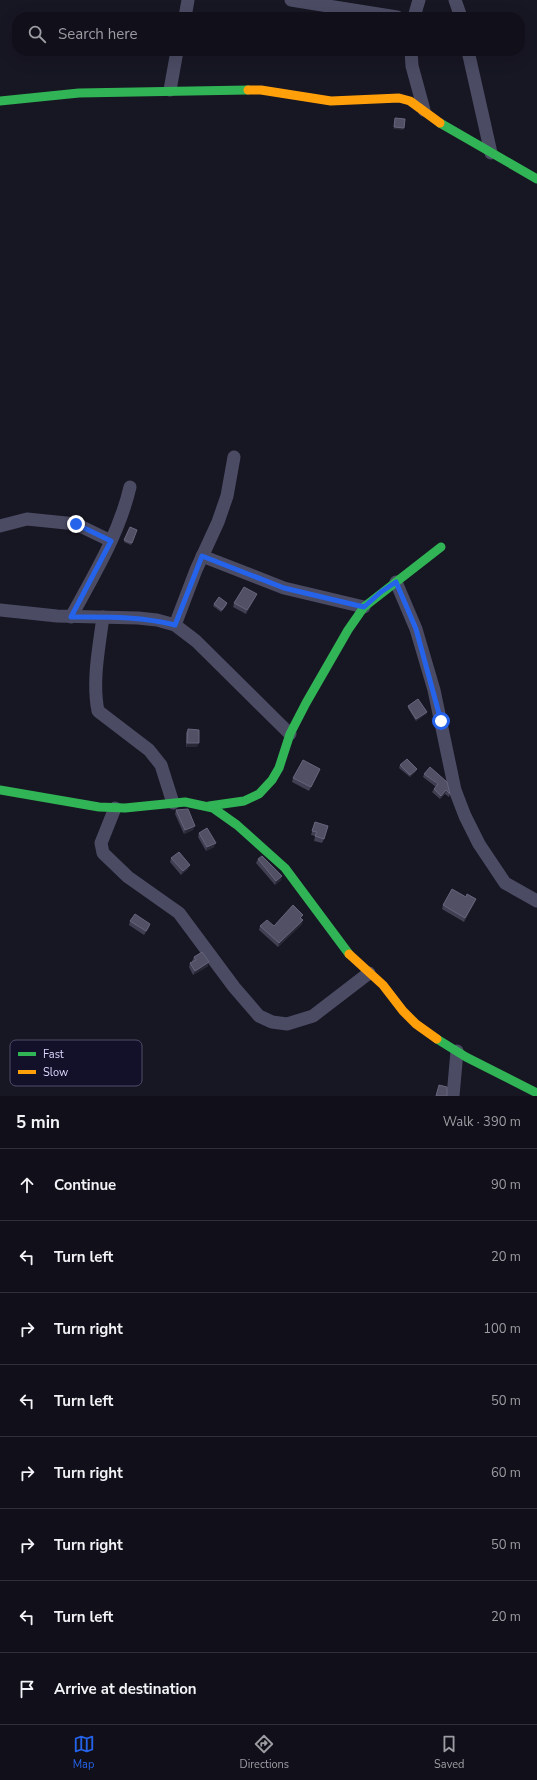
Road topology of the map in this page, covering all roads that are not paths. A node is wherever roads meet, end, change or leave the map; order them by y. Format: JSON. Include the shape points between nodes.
{"nodes":[{"id":1,"x":188,"y":0,"type":"edge"},
{"id":2,"x":291,"y":0,"type":"edge"},
{"id":3,"x":418,"y":0,"type":"edge"},
{"id":4,"x":456,"y":0,"type":"edge"},
{"id":5,"x":186,"y":12,"type":"edge"},
{"id":6,"x":366,"y":12,"type":"edge"},
{"id":7,"x":415,"y":12,"type":"edge"},
{"id":8,"x":460,"y":12,"type":"edge"},
{"id":9,"x":176,"y":56,"type":"edge"},
{"id":10,"x":411,"y":56,"type":"edge"},
{"id":11,"x":469,"y":56,"type":"edge"},
{"id":12,"x":170,"y":90,"type":"junction"},
{"id":13,"x":0,"y":101,"type":"edge"},
{"id":14,"x":424,"y":110,"type":"junction"},
{"id":15,"x":490,"y":153,"type":"junction"},
{"id":16,"x":537,"y":179,"type":"edge"},
{"id":17,"x":234,"y":457,"type":"dead end"},
{"id":18,"x":130,"y":487,"type":"dead end"},
{"id":19,"x":0,"y":526,"type":"edge"},
{"id":20,"x":111,"y":541,"type":"junction"},
{"id":21,"x":441,"y":547,"type":"dead end"},
{"id":22,"x":202,"y":556,"type":"junction"},
{"id":23,"x":396,"y":582,"type":"junction"},
{"id":24,"x":364,"y":607,"type":"junction"},
{"id":25,"x":0,"y":610,"type":"edge"},
{"id":26,"x":71,"y":617,"type":"junction"},
{"id":27,"x":103,"y":617,"type":"junction"},
{"id":28,"x":175,"y":625,"type":"junction"},
{"id":29,"x":290,"y":734,"type":"junction"},
{"id":30,"x":0,"y":790,"type":"edge"},
{"id":31,"x":173,"y":803,"type":"junction"},
{"id":32,"x":209,"y":806,"type":"junction"},
{"id":33,"x":114,"y":808,"type":"junction"},
{"id":34,"x":537,"y":901,"type":"edge"},
{"id":35,"x":369,"y":973,"type":"junction"},
{"id":36,"x":457,"y":1051,"type":"junction"},
{"id":37,"x":537,"y":1093,"type":"edge"},
{"id":38,"x":453,"y":1096,"type":"edge"}],
"edges":[{"from":1,"to":5,"type":"street"},
{"from":2,"to":6,"type":"street"},
{"from":3,"to":7,"type":"street"},
{"from":4,"to":8,"type":"street"},
{"from":9,"to":12,"type":"street"},
{"from":10,"to":14,"type":"street"},
{"from":11,"to":15,"type":"street"},
{"from":12,"to":13,"type":"street","via":[[79,93]]},
{"from":12,"to":14,"type":"street","via":[[260,90],[331,101],[398,98],[410,101]]},
{"from":14,"to":15,"type":"street","via":[[435,120]]},
{"from":15,"to":16,"type":"street"},
{"from":17,"to":22,"type":"street","via":[[227,496]]},
{"from":18,"to":20,"type":"street","via":[[123,513]]},
{"from":19,"to":20,"type":"street","via":[[27,519],[76,524]]},
{"from":20,"to":26,"type":"street"},
{"from":21,"to":23,"type":"street"},
{"from":22,"to":24,"type":"street","via":[[284,588]]},
{"from":22,"to":28,"type":"street"},
{"from":23,"to":24,"type":"street"},
{"from":23,"to":34,"type":"street","via":[[416,629],[439,713],[455,790],[465,816],[479,844],[505,883]]},
{"from":24,"to":29,"type":"street","via":[[348,630]]},
{"from":25,"to":26,"type":"street"},
{"from":26,"to":27,"type":"street"},
{"from":27,"to":28,"type":"street","via":[[157,620]]},
{"from":27,"to":31,"type":"street","via":[[97,675],[98,711],[149,750],[161,765]]},
{"from":28,"to":29,"type":"street","via":[[196,641]]},
{"from":29,"to":32,"type":"street","via":[[279,768],[272,780],[258,794],[244,801]]},
{"from":30,"to":33,"type":"street","via":[[62,802]]},
{"from":31,"to":32,"type":"street"},
{"from":31,"to":33,"type":"street","via":[[140,808]]},
{"from":32,"to":35,"type":"street","via":[[228,817],[276,858],[305,892],[344,949]]},
{"from":33,"to":35,"type":"street","via":[[101,843],[103,853],[128,877],[179,913],[259,1016],[272,1022],[287,1024],[313,1016]]},
{"from":35,"to":36,"type":"street","via":[[383,985],[403,1012],[423,1029]]},
{"from":36,"to":37,"type":"street"},
{"from":36,"to":38,"type":"street"}]}
